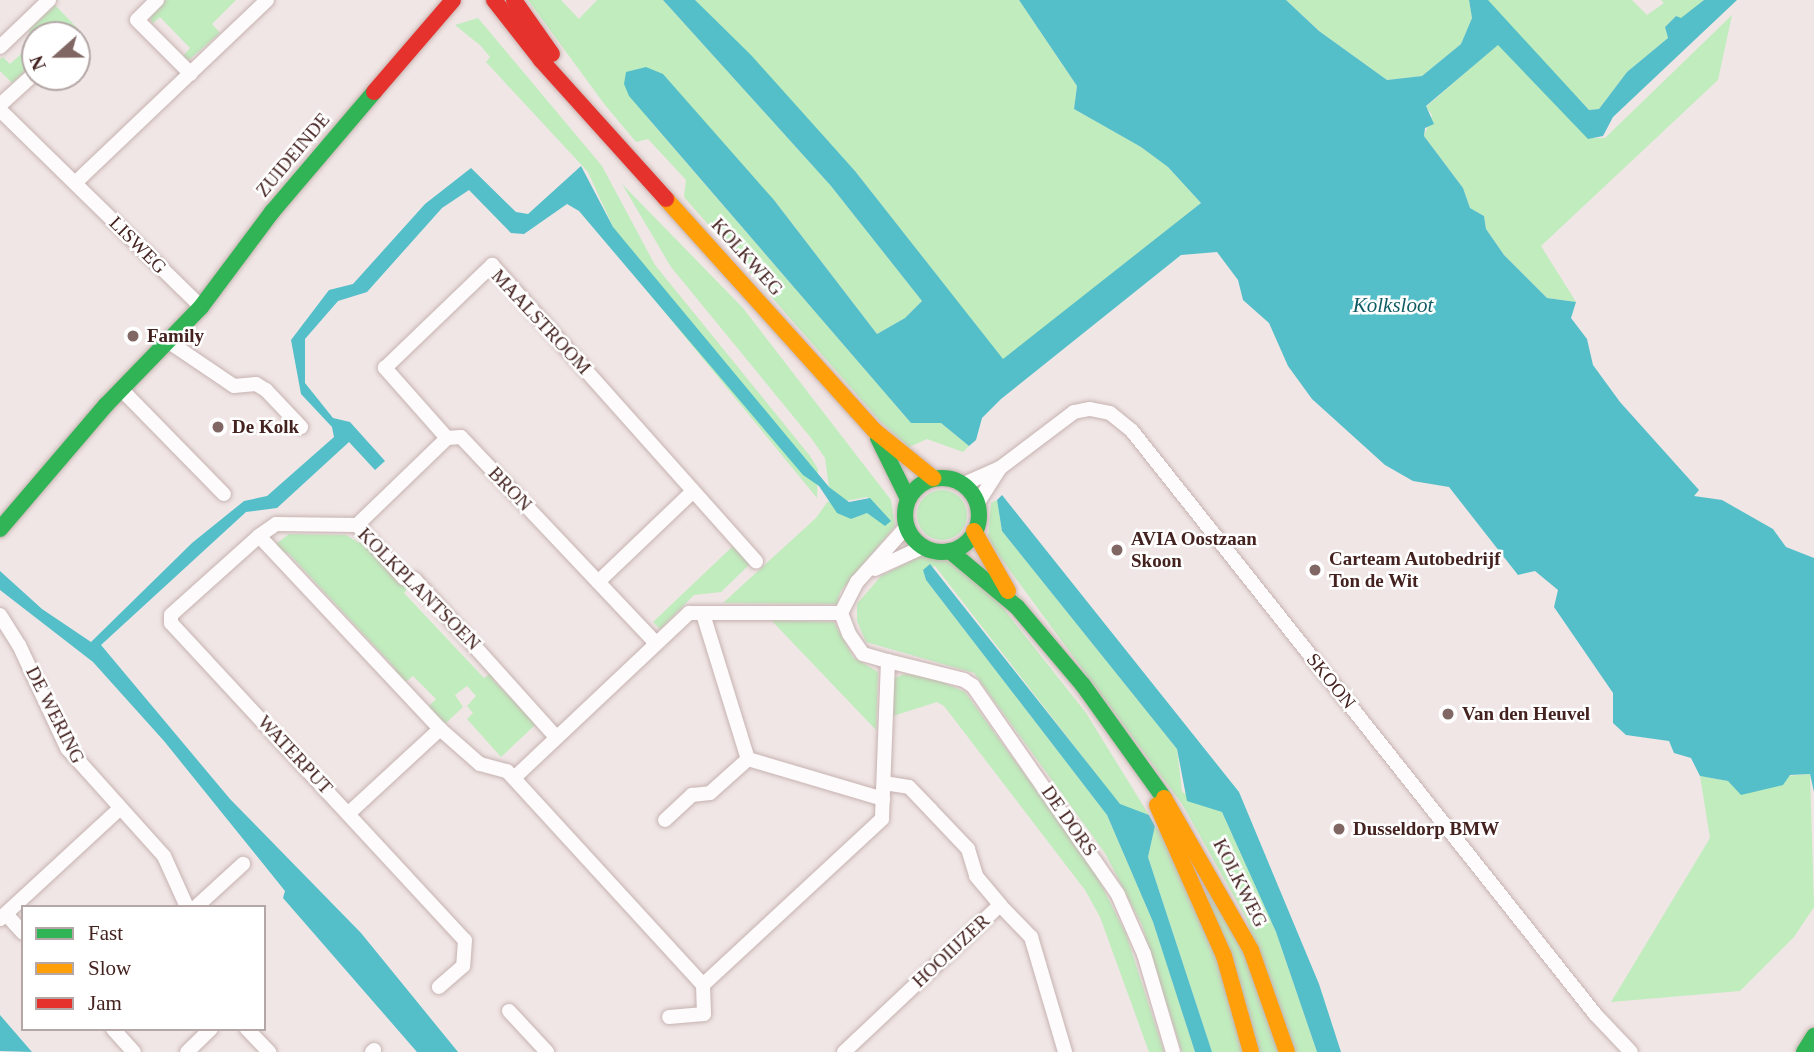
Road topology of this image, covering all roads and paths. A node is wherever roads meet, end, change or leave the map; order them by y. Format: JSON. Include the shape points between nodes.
{"nodes":[{"id":1,"x":49,"y":0,"type":"edge"},
{"id":2,"x":157,"y":0,"type":"edge"},
{"id":3,"x":267,"y":0,"type":"edge"},
{"id":4,"x":453,"y":0,"type":"edge"},
{"id":5,"x":494,"y":0,"type":"edge"},
{"id":6,"x":514,"y":0,"type":"edge"},
{"id":7,"x":0,"y":47,"type":"edge"},
{"id":8,"x":191,"y":74,"type":"junction"},
{"id":9,"x":21,"y":87,"type":"edge"},
{"id":10,"x":0,"y":107,"type":"edge"},
{"id":11,"x":590,"y":110,"type":"junction"},
{"id":12,"x":75,"y":183,"type":"junction"},
{"id":13,"x":201,"y":307,"type":"junction"},
{"id":14,"x":169,"y":342,"type":"junction"},
{"id":15,"x":121,"y":389,"type":"junction"},
{"id":16,"x":301,"y":427,"type":"dead end"},
{"id":17,"x":874,"y":431,"type":"junction"},
{"id":18,"x":447,"y":438,"type":"junction"},
{"id":19,"x":1000,"y":468,"type":"junction"},
{"id":20,"x":933,"y":478,"type":"junction"},
{"id":21,"x":964,"y":484,"type":"junction"},
{"id":22,"x":691,"y":493,"type":"junction"},
{"id":23,"x":224,"y":494,"type":"dead end"},
{"id":24,"x":908,"y":499,"type":"junction"},
{"id":25,"x":977,"y":503,"type":"junction"},
{"id":26,"x":357,"y":526,"type":"junction"},
{"id":27,"x":907,"y":526,"type":"junction"},
{"id":28,"x":0,"y":529,"type":"edge"},
{"id":29,"x":974,"y":531,"type":"junction"},
{"id":30,"x":259,"y":536,"type":"junction"},
{"id":31,"x":923,"y":547,"type":"junction"},
{"id":32,"x":950,"y":551,"type":"junction"},
{"id":33,"x":756,"y":561,"type":"dead end"},
{"id":34,"x":865,"y":574,"type":"junction"},
{"id":35,"x":598,"y":582,"type":"junction"},
{"id":36,"x":1017,"y":607,"type":"junction"},
{"id":37,"x":841,"y":613,"type":"junction"},
{"id":38,"x":703,"y":614,"type":"junction"},
{"id":39,"x":0,"y":615,"type":"edge"},
{"id":40,"x":656,"y":643,"type":"junction"},
{"id":41,"x":888,"y":661,"type":"junction"},
{"id":42,"x":440,"y":729,"type":"junction"},
{"id":43,"x":556,"y":737,"type":"junction"},
{"id":44,"x":1127,"y":748,"type":"junction"},
{"id":45,"x":748,"y":759,"type":"junction"},
{"id":46,"x":514,"y":778,"type":"junction"},
{"id":47,"x":884,"y":783,"type":"junction"},
{"id":48,"x":883,"y":800,"type":"junction"},
{"id":49,"x":118,"y":810,"type":"junction"},
{"id":50,"x":349,"y":813,"type":"junction"},
{"id":51,"x":665,"y":820,"type":"dead end"},
{"id":52,"x":243,"y":864,"type":"dead end"},
{"id":53,"x":186,"y":905,"type":"edge"},
{"id":54,"x":197,"y":905,"type":"edge"},
{"id":55,"x":1000,"y":905,"type":"junction"},
{"id":56,"x":3,"y":917,"type":"edge"},
{"id":57,"x":21,"y":931,"type":"edge"},
{"id":58,"x":703,"y":985,"type":"junction"},
{"id":59,"x":439,"y":987,"type":"dead end"},
{"id":60,"x":509,"y":1011,"type":"dead end"},
{"id":61,"x":668,"y":1017,"type":"dead end"},
{"id":62,"x":115,"y":1031,"type":"edge"},
{"id":63,"x":209,"y":1031,"type":"edge"},
{"id":64,"x":249,"y":1031,"type":"edge"},
{"id":65,"x":1814,"y":1036,"type":"edge"},
{"id":66,"x":134,"y":1052,"type":"edge"},
{"id":67,"x":187,"y":1052,"type":"edge"},
{"id":68,"x":269,"y":1052,"type":"edge"},
{"id":69,"x":547,"y":1052,"type":"edge"},
{"id":70,"x":844,"y":1052,"type":"edge"},
{"id":71,"x":1065,"y":1052,"type":"edge"},
{"id":72,"x":1173,"y":1052,"type":"edge"},
{"id":73,"x":1251,"y":1052,"type":"edge"},
{"id":74,"x":1287,"y":1052,"type":"edge"},
{"id":75,"x":1631,"y":1052,"type":"edge"},
{"id":76,"x":1804,"y":1052,"type":"edge"}],
"edges":[{"from":1,"to":7,"type":"street"},
{"from":2,"to":8,"type":"street","via":[[137,20]]},
{"from":3,"to":8,"type":"street"},
{"from":4,"to":13,"type":"street","name":"ZUIDEINDE","via":[[272,212]]},
{"from":5,"to":11,"type":"street","name":"KOLKWEG","via":[[541,60]]},
{"from":6,"to":11,"type":"street","name":"KOLKWEG"},
{"from":8,"to":12,"type":"street"},
{"from":9,"to":10,"type":"street","name":"LISWEG"},
{"from":10,"to":12,"type":"street","name":"LISWEG"},
{"from":11,"to":17,"type":"street","name":"KOLKWEG"},
{"from":12,"to":13,"type":"street","name":"LISWEG"},
{"from":13,"to":14,"type":"street","name":"ZUIDEINDE"},
{"from":14,"to":15,"type":"street","name":"ZUIDEINDE"},
{"from":14,"to":16,"type":"street","via":[[234,386],[256,384],[266,390]]},
{"from":15,"to":23,"type":"street"},
{"from":15,"to":28,"type":"street","name":"ZUIDEINDE"},
{"from":17,"to":20,"type":"street","name":"KOLKWEG"},
{"from":17,"to":24,"type":"street","name":"KOLKWEG"},
{"from":18,"to":22,"type":"street","name":"MAALSTROOM","via":[[385,368],[492,265],[692,486]]},
{"from":18,"to":26,"type":"street"},
{"from":18,"to":35,"type":"street","name":"BRON","via":[[461,437]]},
{"from":19,"to":21,"type":"street","name":"SKOON"},
{"from":19,"to":25,"type":"street","name":"SKOON"},
{"from":19,"to":75,"type":"street","name":"SKOON","via":[[1074,412],[1090,409],[1110,414],[1132,431],[1595,1014]]},
{"from":20,"to":21,"type":"street"},
{"from":20,"to":24,"type":"street"},
{"from":21,"to":25,"type":"street"},
{"from":22,"to":33,"type":"street","name":"MAALSTROOM"},
{"from":22,"to":35,"type":"street"},
{"from":24,"to":27,"type":"street"},
{"from":25,"to":29,"type":"street"},
{"from":26,"to":30,"type":"street","name":"KOLKPLANTSOEN","via":[[276,524]]},
{"from":26,"to":43,"type":"street","name":"KOLKPLANTSOEN","via":[[404,578],[414,579]]},
{"from":27,"to":31,"type":"street"},
{"from":27,"to":34,"type":"street"},
{"from":29,"to":32,"type":"street"},
{"from":29,"to":36,"type":"street","name":"KOLKWEG"},
{"from":30,"to":42,"type":"street"},
{"from":30,"to":50,"type":"street","name":"WATERPUT","via":[[171,615],[171,623]]},
{"from":31,"to":32,"type":"street"},
{"from":31,"to":34,"type":"street"},
{"from":32,"to":36,"type":"street","name":"KOLKWEG"},
{"from":34,"to":37,"type":"street"},
{"from":35,"to":40,"type":"street","name":"BRON"},
{"from":36,"to":44,"type":"street","name":"KOLKWEG","via":[[1083,685]]},
{"from":37,"to":38,"type":"street"},
{"from":37,"to":41,"type":"street","name":"DE DORS","via":[[863,654]]},
{"from":38,"to":40,"type":"street","via":[[689,613]]},
{"from":38,"to":45,"type":"street"},
{"from":39,"to":49,"type":"street","name":"DE WERING","via":[[67,748]]},
{"from":40,"to":43,"type":"street"},
{"from":41,"to":47,"type":"street"},
{"from":41,"to":72,"type":"street","name":"DE DORS","via":[[964,680],[986,704],[1118,895],[1144,954]]},
{"from":42,"to":46,"type":"street","via":[[451,733],[480,764],[508,771]]},
{"from":42,"to":50,"type":"street"},
{"from":43,"to":46,"type":"street"},
{"from":44,"to":73,"type":"street","name":"KOLKWEG","via":[[1184,856],[1209,917]]},
{"from":44,"to":74,"type":"street","name":"KOLKWEG","via":[[1201,850],[1251,950]]},
{"from":45,"to":48,"type":"street"},
{"from":45,"to":51,"type":"street","via":[[710,793],[692,795]]},
{"from":46,"to":58,"type":"street"},
{"from":47,"to":48,"type":"street"},
{"from":47,"to":55,"type":"street","via":[[909,787],[968,849],[976,876]]},
{"from":48,"to":58,"type":"street","via":[[882,819]]},
{"from":49,"to":53,"type":"street","name":"DE WERING","via":[[163,856]]},
{"from":49,"to":56,"type":"street"},
{"from":50,"to":59,"type":"street","name":"WATERPUT","via":[[465,940],[463,966]]},
{"from":52,"to":54,"type":"street"},
{"from":55,"to":70,"type":"street","name":"HOOIIJZER"},
{"from":55,"to":71,"type":"street","name":"HOOIIJZER","via":[[1031,937]]},
{"from":56,"to":57,"type":"street"},
{"from":58,"to":61,"type":"street","via":[[704,1014]]},
{"from":60,"to":69,"type":"street"},
{"from":62,"to":66,"type":"street"},
{"from":63,"to":67,"type":"street"},
{"from":64,"to":68,"type":"street"},
{"from":65,"to":76,"type":"street"}]}
